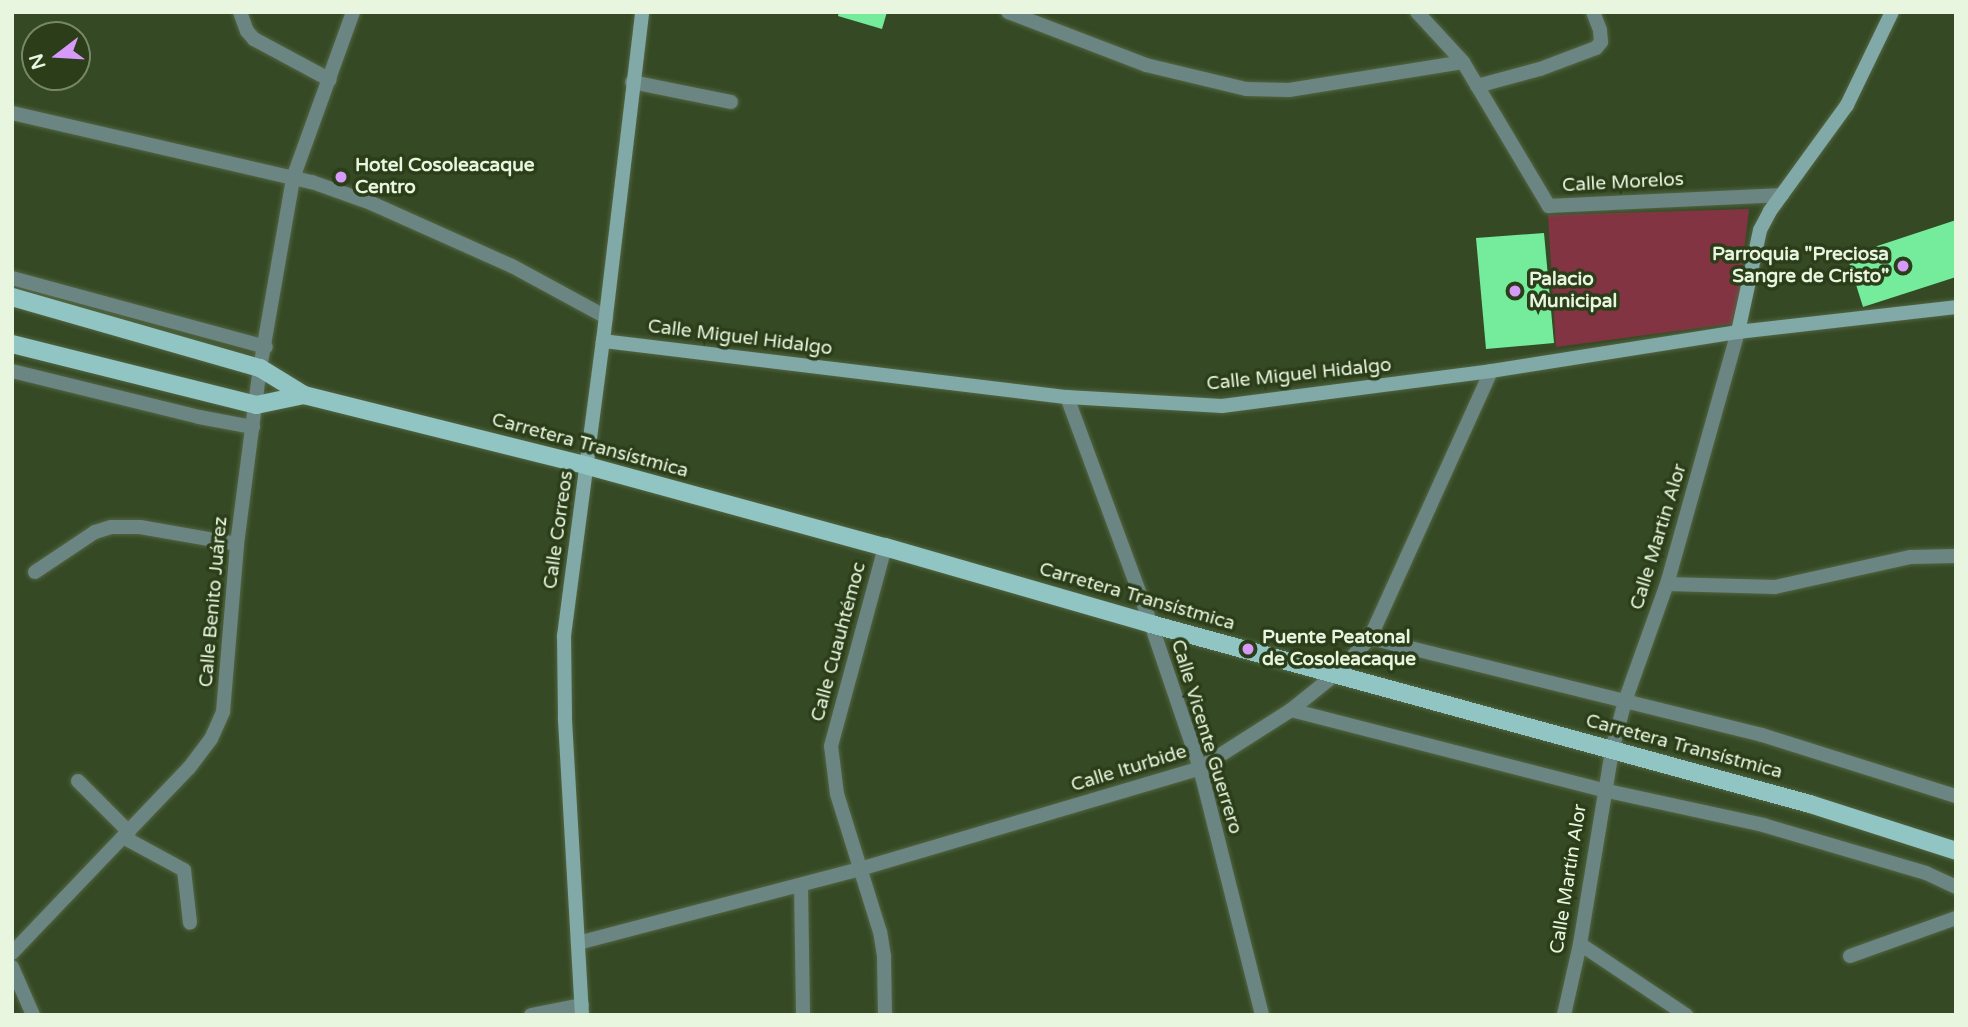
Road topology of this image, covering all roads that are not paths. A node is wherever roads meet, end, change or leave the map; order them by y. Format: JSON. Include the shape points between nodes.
{"nodes":[{"id":1,"x":240,"y":12,"type":"edge"},
{"id":2,"x":353,"y":12,"type":"edge"},
{"id":3,"x":642,"y":12,"type":"edge"},
{"id":4,"x":1007,"y":12,"type":"edge"},
{"id":5,"x":1417,"y":12,"type":"edge"},
{"id":6,"x":1593,"y":12,"type":"edge"},
{"id":7,"x":1892,"y":12,"type":"edge"},
{"id":8,"x":1463,"y":62,"type":"junction"},
{"id":9,"x":330,"y":80,"type":"junction"},
{"id":10,"x":632,"y":82,"type":"junction"},
{"id":11,"x":1477,"y":86,"type":"junction"},
{"id":12,"x":731,"y":102,"type":"dead end"},
{"id":13,"x":12,"y":113,"type":"edge"},
{"id":14,"x":293,"y":177,"type":"junction"},
{"id":15,"x":1782,"y":195,"type":"junction"},
{"id":16,"x":12,"y":278,"type":"edge"},
{"id":17,"x":12,"y":297,"type":"edge"},
{"id":18,"x":1956,"y":307,"type":"edge"},
{"id":19,"x":606,"y":317,"type":"junction"},
{"id":20,"x":1738,"y":332,"type":"junction"},
{"id":21,"x":603,"y":341,"type":"junction"},
{"id":22,"x":12,"y":344,"type":"edge"},
{"id":23,"x":266,"y":346,"type":"junction"},
{"id":24,"x":260,"y":368,"type":"junction"},
{"id":25,"x":12,"y":371,"type":"edge"},
{"id":26,"x":1491,"y":371,"type":"junction"},
{"id":27,"x":304,"y":395,"type":"junction"},
{"id":28,"x":1067,"y":397,"type":"junction"},
{"id":29,"x":256,"y":405,"type":"junction"},
{"id":30,"x":253,"y":427,"type":"junction"},
{"id":31,"x":588,"y":466,"type":"junction"},
{"id":32,"x":237,"y":544,"type":"junction"},
{"id":33,"x":885,"y":547,"type":"junction"},
{"id":34,"x":1956,"y":556,"type":"edge"},
{"id":35,"x":35,"y":572,"type":"dead end"},
{"id":36,"x":1667,"y":584,"type":"junction"},
{"id":37,"x":1151,"y":624,"type":"junction"},
{"id":38,"x":1370,"y":638,"type":"junction"},
{"id":39,"x":1337,"y":673,"type":"junction"},
{"id":40,"x":1625,"y":701,"type":"junction"},
{"id":41,"x":1291,"y":710,"type":"junction"},
{"id":42,"x":1612,"y":750,"type":"junction"},
{"id":43,"x":1200,"y":768,"type":"junction"},
{"id":44,"x":78,"y":781,"type":"dead end"},
{"id":45,"x":1603,"y":790,"type":"junction"},
{"id":46,"x":1956,"y":796,"type":"edge"},
{"id":47,"x":126,"y":834,"type":"junction"},
{"id":48,"x":1956,"y":851,"type":"edge"},
{"id":49,"x":860,"y":869,"type":"junction"},
{"id":50,"x":801,"y":885,"type":"junction"},
{"id":51,"x":1956,"y":887,"type":"edge"},
{"id":52,"x":1956,"y":918,"type":"edge"},
{"id":53,"x":190,"y":923,"type":"dead end"},
{"id":54,"x":578,"y":943,"type":"junction"},
{"id":55,"x":1580,"y":944,"type":"junction"},
{"id":56,"x":12,"y":953,"type":"edge"},
{"id":57,"x":1850,"y":956,"type":"dead end"},
{"id":58,"x":12,"y":967,"type":"edge"},
{"id":59,"x":582,"y":1010,"type":"edge"},
{"id":60,"x":33,"y":1015,"type":"edge"},
{"id":61,"x":531,"y":1015,"type":"edge"},
{"id":62,"x":803,"y":1015,"type":"edge"},
{"id":63,"x":885,"y":1015,"type":"edge"},
{"id":64,"x":1262,"y":1015,"type":"edge"},
{"id":65,"x":1563,"y":1015,"type":"edge"},
{"id":66,"x":1686,"y":1015,"type":"edge"}],
"edges":[{"from":1,"to":9,"type":"street","via":[[254,39]]},
{"from":2,"to":9,"type":"street","name":"Calle Benito Juárez"},
{"from":3,"to":10,"type":"main road","name":"Calle Correos"},
{"from":4,"to":8,"type":"street","via":[[1146,65],[1245,89],[1289,90]]},
{"from":5,"to":8,"type":"street","name":"Calle Morelos"},
{"from":6,"to":11,"type":"street","via":[[1600,30],[1601,43],[1596,48]]},
{"from":7,"to":15,"type":"main road","via":[[1846,105]]},
{"from":8,"to":11,"type":"street","name":"Calle Morelos"},
{"from":9,"to":14,"type":"street","name":"Calle Benito Juárez"},
{"from":10,"to":12,"type":"street"},
{"from":10,"to":19,"type":"main road","name":"Calle Correos"},
{"from":11,"to":15,"type":"street","name":"Calle Morelos","via":[[1549,205]]},
{"from":13,"to":14,"type":"street"},
{"from":14,"to":19,"type":"street","via":[[371,203],[434,231],[512,266]]},
{"from":14,"to":23,"type":"street","name":"Calle Benito Juárez"},
{"from":15,"to":20,"type":"main road","via":[[1760,230]]},
{"from":16,"to":23,"type":"street"},
{"from":17,"to":24,"type":"main road","name":"Carretera Transístmica"},
{"from":18,"to":20,"type":"main road","name":"Calle Miguel Hidalgo"},
{"from":19,"to":21,"type":"main road","name":"Calle Correos"},
{"from":20,"to":26,"type":"main road","name":"Calle Miguel Hidalgo"},
{"from":20,"to":36,"type":"street","name":"Calle Martin Alor"},
{"from":21,"to":28,"type":"main road","name":"Calle Miguel Hidalgo"},
{"from":21,"to":31,"type":"main road","name":"Calle Correos"},
{"from":22,"to":29,"type":"main road","name":"Carretera Transístmica"},
{"from":23,"to":24,"type":"street","name":"Calle Benito Juárez"},
{"from":24,"to":27,"type":"main road","name":"Carretera Transístmica"},
{"from":24,"to":29,"type":"street","name":"Calle Benito Juárez"},
{"from":25,"to":30,"type":"street"},
{"from":26,"to":28,"type":"main road","name":"Calle Miguel Hidalgo","via":[[1222,407]]},
{"from":26,"to":38,"type":"street","name":"Calle Iturbide"},
{"from":27,"to":29,"type":"main road","name":"Carretera Transístmica"},
{"from":27,"to":31,"type":"main road","name":"Carretera Transístmica"},
{"from":28,"to":37,"type":"street","name":"Calle Vicente Guerrero"},
{"from":29,"to":30,"type":"street","name":"Calle Benito Juárez"},
{"from":30,"to":32,"type":"street","name":"Calle Benito Juárez"},
{"from":31,"to":33,"type":"main road","name":"Carretera Transístmica"},
{"from":31,"to":54,"type":"main road","name":"Calle Correos","via":[[564,636]]},
{"from":32,"to":35,"type":"street","via":[[140,527],[111,527],[94,532]]},
{"from":32,"to":47,"type":"street","name":"Calle Benito Juárez","via":[[223,712],[211,739],[189,768]]},
{"from":33,"to":37,"type":"main road","name":"Carretera Transístmica"},
{"from":33,"to":49,"type":"street","name":"Calle Cuauhtémoc","via":[[831,746],[837,794]]},
{"from":34,"to":36,"type":"street","via":[[1910,557],[1775,587]]},
{"from":36,"to":40,"type":"street","name":"Calle Martin Alor"},
{"from":37,"to":39,"type":"main road","name":"Carretera Transístmica"},
{"from":37,"to":43,"type":"street","name":"Calle Vicente Guerrero"},
{"from":38,"to":39,"type":"street","name":"Calle Iturbide"},
{"from":38,"to":40,"type":"street"},
{"from":39,"to":41,"type":"street","name":"Calle Iturbide"},
{"from":39,"to":42,"type":"main road","name":"Carretera Transístmica"},
{"from":40,"to":42,"type":"street","name":"Calle Martin Alor"},
{"from":40,"to":46,"type":"street","via":[[1762,735]]},
{"from":41,"to":43,"type":"street","name":"Calle Iturbide"},
{"from":41,"to":45,"type":"street"},
{"from":42,"to":45,"type":"street","name":"Calle Martín Alor"},
{"from":42,"to":48,"type":"main road","name":"Carretera Transístmica","via":[[1810,804]]},
{"from":43,"to":49,"type":"street","name":"Calle Iturbide"},
{"from":43,"to":64,"type":"street","name":"Calle Vicente Guerrero"},
{"from":44,"to":47,"type":"street"},
{"from":45,"to":51,"type":"street","via":[[1763,825],[1926,873]]},
{"from":45,"to":55,"type":"street","name":"Calle Martín Alor"},
{"from":47,"to":53,"type":"street","via":[[184,870]]},
{"from":47,"to":56,"type":"street","name":"Calle Benito Juárez"},
{"from":49,"to":50,"type":"street","name":"Calle Iturbide"},
{"from":49,"to":63,"type":"street","name":"Calle Cuauhtémoc","via":[[882,944]]},
{"from":50,"to":54,"type":"street","name":"Calle Iturbide"},
{"from":50,"to":62,"type":"street"},
{"from":52,"to":57,"type":"street"},
{"from":54,"to":59,"type":"main road","name":"Calle Correos"},
{"from":55,"to":65,"type":"street","name":"Calle Martín Alor"},
{"from":55,"to":66,"type":"street"},
{"from":58,"to":60,"type":"street"},
{"from":59,"to":61,"type":"street"}]}
